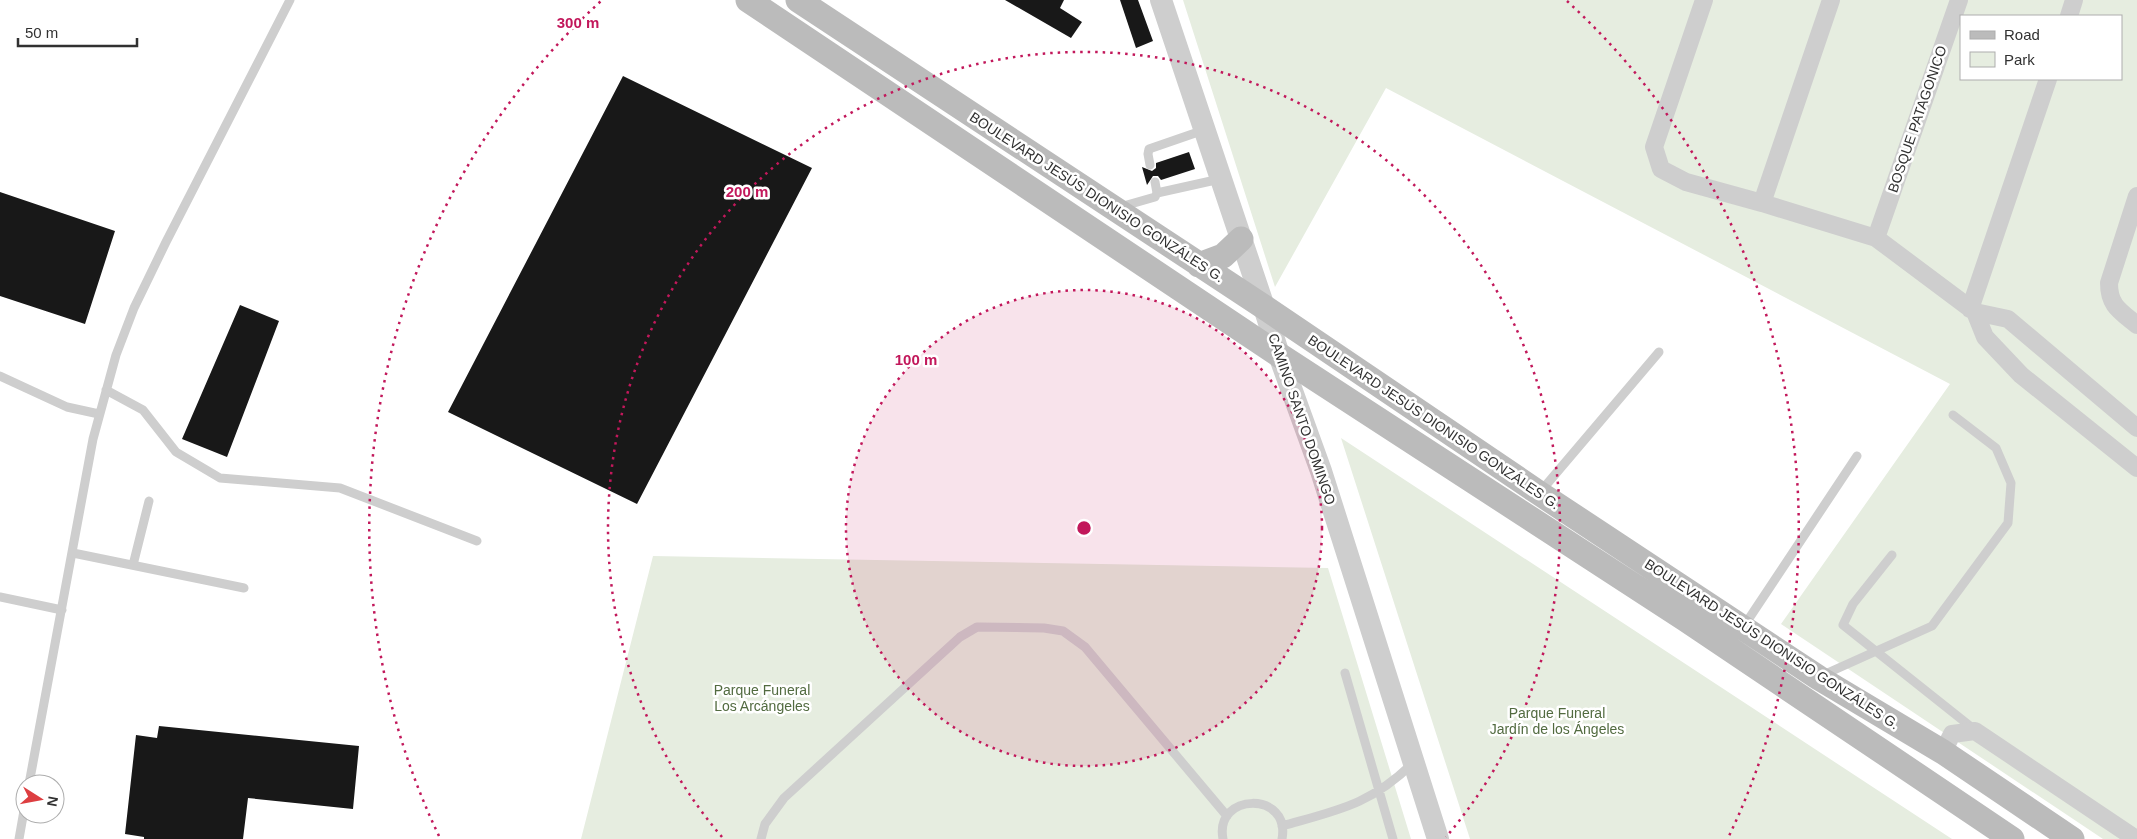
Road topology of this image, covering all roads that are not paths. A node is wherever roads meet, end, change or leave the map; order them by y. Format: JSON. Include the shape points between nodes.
{"nodes":[{"id":1,"x":290,"y":0,"type":"edge"},
{"id":2,"x":748,"y":0,"type":"edge"},
{"id":3,"x":798,"y":0,"type":"edge"},
{"id":4,"x":1161,"y":0,"type":"edge"},
{"id":5,"x":1704,"y":0,"type":"edge"},
{"id":6,"x":1831,"y":0,"type":"edge"},
{"id":7,"x":1959,"y":0,"type":"edge"},
{"id":8,"x":2074,"y":0,"type":"edge"},
{"id":9,"x":2069,"y":15,"type":"edge"},
{"id":10,"x":2048,"y":80,"type":"edge"},
{"id":11,"x":1204,"y":130,"type":"junction"},
{"id":12,"x":1150,"y":164,"type":"dead end"},
{"id":13,"x":1221,"y":179,"type":"junction"},
{"id":14,"x":1155,"y":182,"type":"dead end"},
{"id":15,"x":1157,"y":193,"type":"junction"},
{"id":16,"x":2137,"y":196,"type":"edge"},
{"id":17,"x":1762,"y":203,"type":"junction"},
{"id":18,"x":1114,"y":209,"type":"junction"},
{"id":19,"x":1876,"y":238,"type":"junction"},
{"id":20,"x":1241,"y":239,"type":"junction"},
{"id":21,"x":1199,"y":265,"type":"junction"},
{"id":22,"x":1264,"y":307,"type":"junction"},
{"id":23,"x":1973,"y":311,"type":"junction"},
{"id":24,"x":2137,"y":325,"type":"edge"},
{"id":25,"x":1660,"y":352,"type":"dead end"},
{"id":26,"x":1279,"y":355,"type":"junction"},
{"id":27,"x":0,"y":376,"type":"edge"},
{"id":28,"x":106,"y":390,"type":"junction"},
{"id":29,"x":99,"y":414,"type":"junction"},
{"id":30,"x":1953,"y":415,"type":"dead end"},
{"id":31,"x":2137,"y":428,"type":"edge"},
{"id":32,"x":1857,"y":456,"type":"dead end"},
{"id":33,"x":2137,"y":468,"type":"edge"},
{"id":34,"x":1539,"y":493,"type":"junction"},
{"id":35,"x":149,"y":501,"type":"dead end"},
{"id":36,"x":477,"y":541,"type":"dead end"},
{"id":37,"x":73,"y":553,"type":"junction"},
{"id":38,"x":1892,"y":555,"type":"dead end"},
{"id":39,"x":133,"y":565,"type":"junction"},
{"id":40,"x":244,"y":588,"type":"dead end"},
{"id":41,"x":0,"y":597,"type":"edge"},
{"id":42,"x":62,"y":610,"type":"junction"},
{"id":43,"x":1744,"y":627,"type":"junction"},
{"id":44,"x":1876,"y":652,"type":"junction"},
{"id":45,"x":1345,"y":673,"type":"dead end"},
{"id":46,"x":1819,"y":678,"type":"junction"},
{"id":47,"x":1975,"y":730,"type":"junction"},
{"id":48,"x":1943,"y":752,"type":"junction"},
{"id":49,"x":1414,"y":763,"type":"junction"},
{"id":50,"x":31,"y":774,"type":"edge"},
{"id":51,"x":1378,"y":792,"type":"junction"},
{"id":52,"x":1227,"y":816,"type":"junction"},
{"id":53,"x":22,"y":824,"type":"edge"},
{"id":54,"x":1282,"y":826,"type":"junction"},
{"id":55,"x":19,"y":839,"type":"edge"},
{"id":56,"x":760,"y":839,"type":"edge"},
{"id":57,"x":1223,"y":839,"type":"edge"},
{"id":58,"x":1282,"y":839,"type":"edge"},
{"id":59,"x":1393,"y":839,"type":"edge"},
{"id":60,"x":1438,"y":839,"type":"edge"},
{"id":61,"x":2012,"y":839,"type":"edge"},
{"id":62,"x":2072,"y":839,"type":"edge"},
{"id":63,"x":2136,"y":839,"type":"edge"}],
"edges":[{"from":1,"to":28,"type":"lane","via":[[134,308]]},
{"from":2,"to":26,"type":"main road","name":"BOULEVARD JESÚS DIONISIO GONZÁLES G."},
{"from":3,"to":18,"type":"main road","name":"BOULEVARD JESÚS DIONISIO GONZÁLES G."},
{"from":4,"to":11,"type":"street","name":"CAMINO SANTO DOMINGO"},
{"from":5,"to":17,"type":"street","via":[[1654,147],[1660,169],[1686,182]]},
{"from":6,"to":17,"type":"street"},
{"from":7,"to":19,"type":"street","name":"BOSQUE PATAGONICO"},
{"from":8,"to":9,"type":"street"},
{"from":10,"to":23,"type":"street"},
{"from":11,"to":12,"type":"lane","via":[[1150,149]]},
{"from":11,"to":13,"type":"street","name":"CAMINO SANTO DOMINGO"},
{"from":13,"to":15,"type":"lane"},
{"from":13,"to":20,"type":"street","name":"CAMINO SANTO DOMINGO"},
{"from":14,"to":15,"type":"lane"},
{"from":15,"to":18,"type":"lane","via":[[1152,199]]},
{"from":16,"to":24,"type":"street","via":[[2109,283],[2109,297]]},
{"from":17,"to":19,"type":"street"},
{"from":18,"to":21,"type":"main road","name":"BOULEVARD JESÚS DIONISIO GONZÁLES G."},
{"from":19,"to":23,"type":"street"},
{"from":20,"to":21,"type":"main road","via":[[1223,256]]},
{"from":20,"to":22,"type":"street","name":"CAMINO SANTO DOMINGO"},
{"from":21,"to":22,"type":"main road","name":"BOULEVARD JESÚS DIONISIO GONZÁLES G."},
{"from":22,"to":26,"type":"street","name":"CAMINO SANTO DOMINGO"},
{"from":22,"to":34,"type":"main road","name":"BOULEVARD JESÚS DIONISIO GONZÁLES G."},
{"from":23,"to":31,"type":"street","via":[[2008,319]]},
{"from":23,"to":33,"type":"street","via":[[1985,337],[2021,375]]},
{"from":25,"to":34,"type":"lane"},
{"from":26,"to":49,"type":"street","name":"CAMINO SANTO DOMINGO","via":[[1321,471]]},
{"from":26,"to":61,"type":"main road","name":"BOULEVARD JESÚS DIONISIO GONZÁLES G.","via":[[1685,619]]},
{"from":27,"to":29,"type":"lane","via":[[67,406]]},
{"from":28,"to":29,"type":"lane"},
{"from":28,"to":36,"type":"lane","via":[[143,410],[176,452],[220,478],[340,488]]},
{"from":29,"to":37,"type":"lane"},
{"from":30,"to":44,"type":"lane","via":[[1996,448],[2011,483],[2008,522],[1932,626]]},
{"from":32,"to":43,"type":"lane"},
{"from":34,"to":43,"type":"main road","name":"BOULEVARD JESÚS DIONISIO GONZÁLES G."},
{"from":35,"to":39,"type":"lane"},
{"from":37,"to":39,"type":"lane"},
{"from":37,"to":42,"type":"lane"},
{"from":38,"to":44,"type":"lane","via":[[1853,604],[1843,625]]},
{"from":39,"to":40,"type":"lane"},
{"from":41,"to":42,"type":"lane"},
{"from":42,"to":50,"type":"lane"},
{"from":43,"to":46,"type":"main road","name":"BOULEVARD JESÚS DIONISIO GONZÁLES G."},
{"from":44,"to":46,"type":"lane"},
{"from":44,"to":47,"type":"lane"},
{"from":45,"to":51,"type":"lane"},
{"from":46,"to":48,"type":"main road","name":"BOULEVARD JESÚS DIONISIO GONZÁLES G."},
{"from":47,"to":48,"type":"street","via":[[1952,734]]},
{"from":47,"to":63,"type":"street"},
{"from":48,"to":62,"type":"main road","name":"BOULEVARD JESÚS DIONISIO GONZÁLES G."},
{"from":49,"to":51,"type":"lane"},
{"from":49,"to":60,"type":"street","name":"CAMINO SANTO DOMINGO"},
{"from":51,"to":54,"type":"lane","via":[[1342,810]]},
{"from":51,"to":59,"type":"lane"},
{"from":52,"to":54,"type":"lane","via":[[1234,809],[1252,802],[1271,809]]},
{"from":52,"to":56,"type":"lane","via":[[1085,646],[1062,631],[978,627],[960,637],[798,785],[774,809]]},
{"from":52,"to":57,"type":"lane"},
{"from":53,"to":55,"type":"lane"},
{"from":54,"to":58,"type":"lane"}]}
